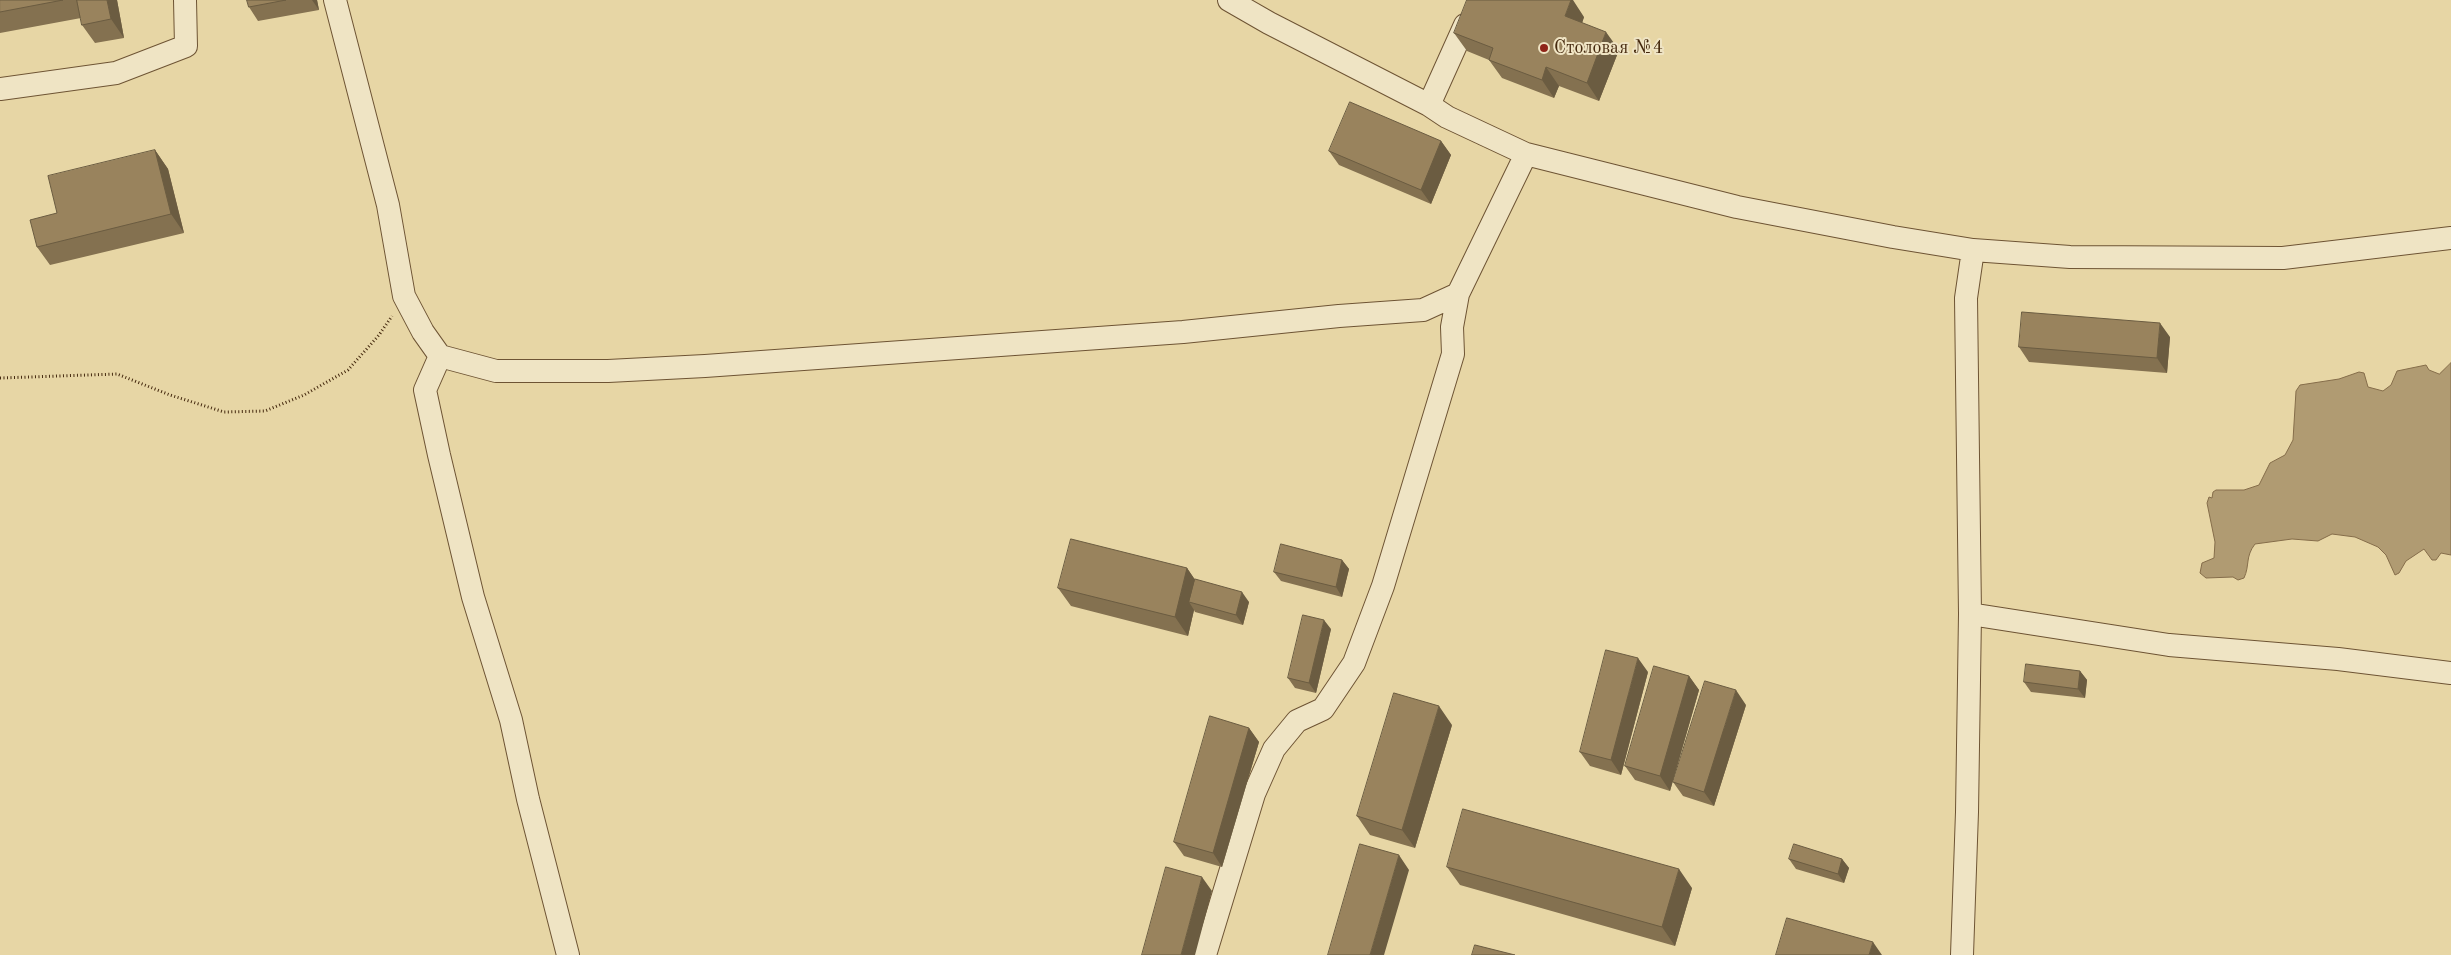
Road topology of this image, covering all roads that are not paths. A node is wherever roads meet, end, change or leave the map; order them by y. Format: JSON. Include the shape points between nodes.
{"nodes":[{"id":1,"x":185,"y":0,"type":"edge"},
{"id":2,"x":335,"y":0,"type":"edge"},
{"id":3,"x":1229,"y":0,"type":"edge"},
{"id":4,"x":1465,"y":25,"type":"edge"},
{"id":5,"x":0,"y":89,"type":"edge"},
{"id":6,"x":1429,"y":105,"type":"junction"},
{"id":7,"x":1526,"y":154,"type":"junction"},
{"id":8,"x":2451,"y":238,"type":"edge"},
{"id":9,"x":1972,"y":250,"type":"junction"},
{"id":10,"x":1458,"y":294,"type":"junction"},
{"id":11,"x":440,"y":356,"type":"junction"},
{"id":12,"x":1970,"y":614,"type":"junction"},
{"id":13,"x":2451,"y":673,"type":"edge"},
{"id":14,"x":568,"y":955,"type":"edge"},
{"id":15,"x":1205,"y":955,"type":"edge"},
{"id":16,"x":1962,"y":955,"type":"edge"}],
"edges":[{"from":1,"to":5,"type":"street","via":[[186,46],[116,72]]},
{"from":2,"to":11,"type":"street","via":[[388,205],[404,296]]},
{"from":3,"to":6,"type":"street"},
{"from":4,"to":6,"type":"street"},
{"from":6,"to":7,"type":"street","via":[[1447,117]]},
{"from":7,"to":9,"type":"street","via":[[1737,207]]},
{"from":7,"to":10,"type":"street"},
{"from":8,"to":9,"type":"street","via":[[2283,258],[2070,257]]},
{"from":9,"to":12,"type":"street","via":[[1966,298]]},
{"from":10,"to":11,"type":"street","via":[[1423,310],[1183,332],[705,366],[496,371]]},
{"from":10,"to":15,"type":"street","via":[[1452,328],[1453,354],[1380,595],[1354,663],[1323,709],[1297,721],[1274,749],[1254,794]]},
{"from":11,"to":14,"type":"street","via":[[425,390],[473,598],[512,720],[528,799]]},
{"from":12,"to":13,"type":"street","via":[[2169,645],[2338,659]]},
{"from":12,"to":16,"type":"street"}]}
